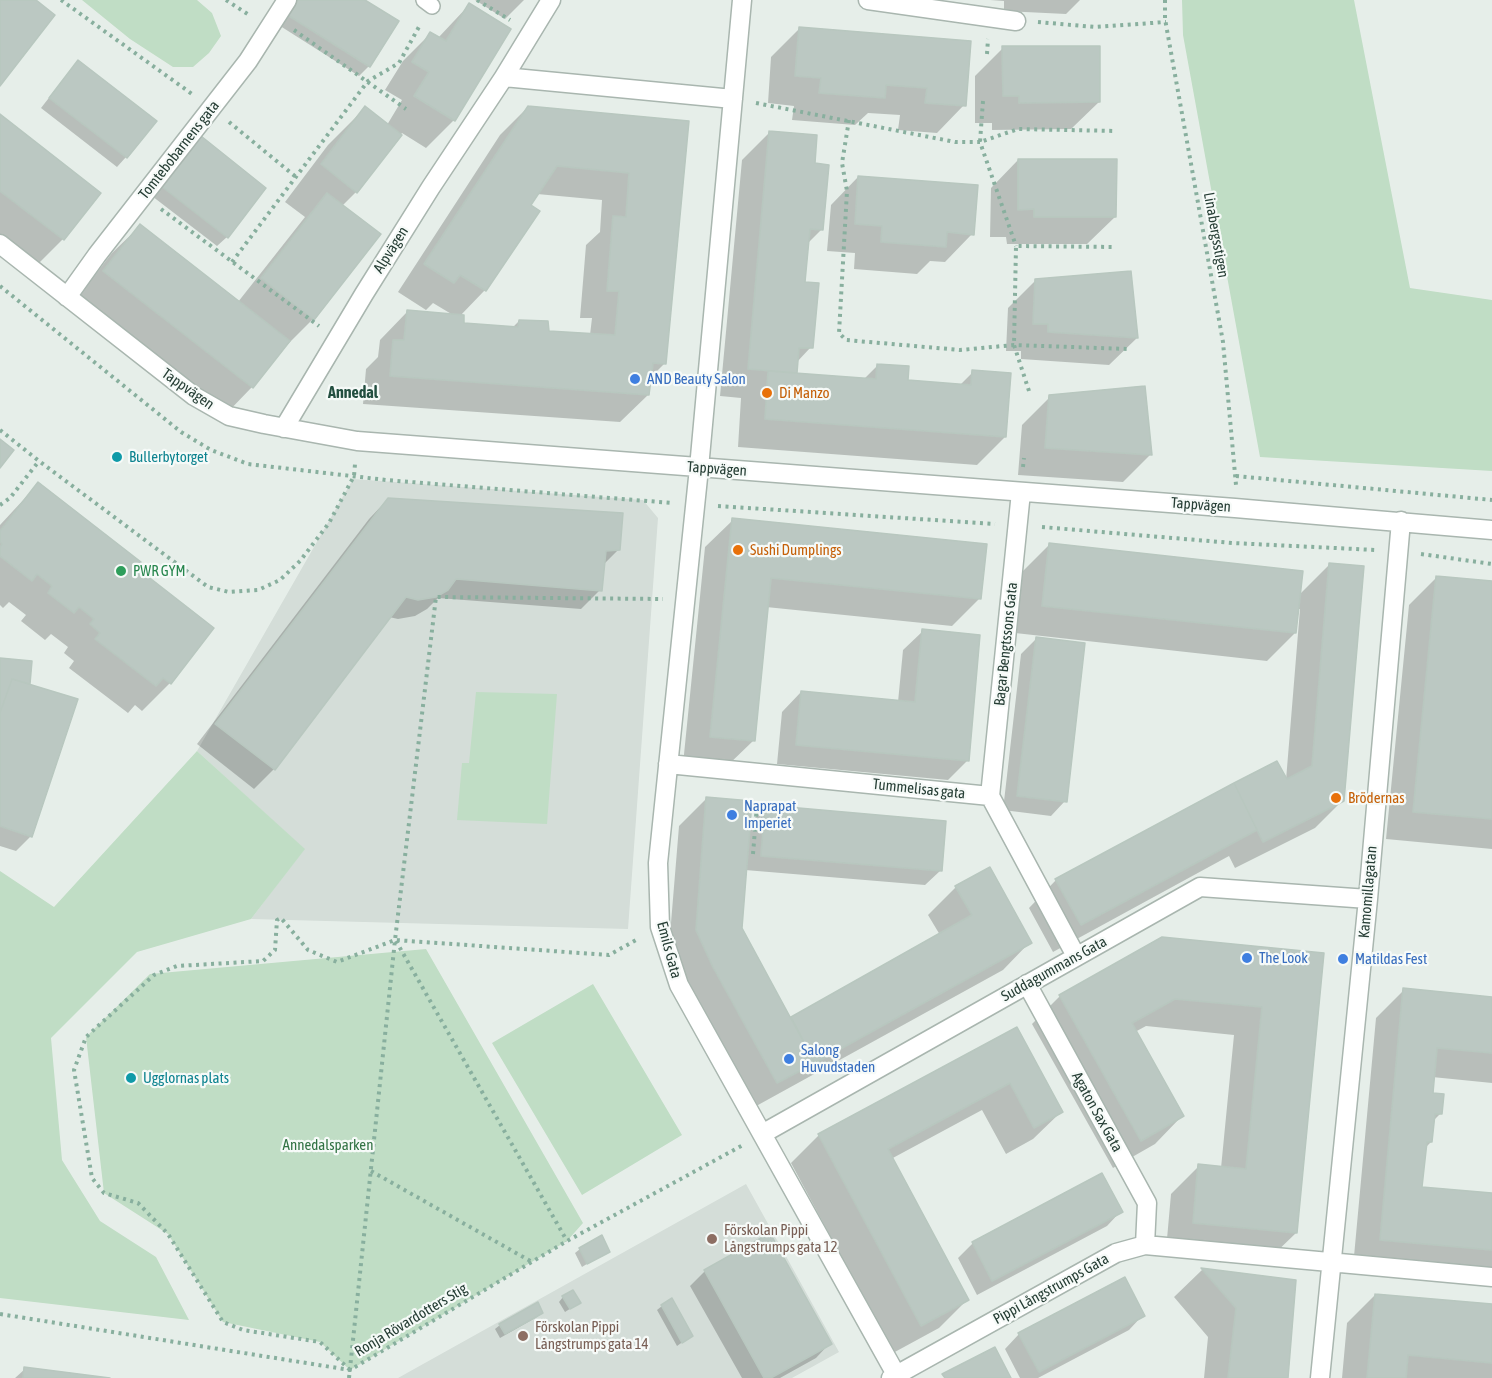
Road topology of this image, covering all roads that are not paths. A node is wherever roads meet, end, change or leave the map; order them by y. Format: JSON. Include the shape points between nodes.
{"nodes":[{"id":1,"x":287,"y":0,"type":"edge"},
{"id":2,"x":551,"y":0,"type":"edge"},
{"id":3,"x":742,"y":0,"type":"edge"},
{"id":4,"x":868,"y":0,"type":"edge"},
{"id":5,"x":1016,"y":21,"type":"road end"},
{"id":6,"x":504,"y":77,"type":"junction"},
{"id":7,"x":733,"y":99,"type":"junction"},
{"id":8,"x":0,"y":244,"type":"edge"},
{"id":9,"x":67,"y":297,"type":"junction"},
{"id":10,"x":284,"y":428,"type":"junction"},
{"id":11,"x":699,"y":468,"type":"junction"},
{"id":12,"x":1022,"y":492,"type":"junction"},
{"id":13,"x":1401,"y":521,"type":"junction"},
{"id":14,"x":1492,"y":530,"type":"edge"},
{"id":15,"x":668,"y":764,"type":"junction"},
{"id":16,"x":990,"y":796,"type":"junction"},
{"id":17,"x":1368,"y":899,"type":"junction"},
{"id":18,"x":1076,"y":957,"type":"junction"},
{"id":19,"x":1027,"y":984,"type":"junction"},
{"id":20,"x":762,"y":1134,"type":"junction"},
{"id":21,"x":1145,"y":1245,"type":"junction"},
{"id":22,"x":1330,"y":1262,"type":"junction"},
{"id":23,"x":1492,"y":1277,"type":"edge"},
{"id":24,"x":895,"y":1377,"type":"edge"},
{"id":25,"x":1320,"y":1378,"type":"edge"}],
"edges":[{"from":1,"to":9,"type":"street","name":"Tomtebobarnens gata","via":[[248,61]]},
{"from":2,"to":6,"type":"street","name":"Alpvägen"},
{"from":3,"to":7,"type":"street"},
{"from":4,"to":5,"type":"street"},
{"from":6,"to":7,"type":"street"},
{"from":6,"to":10,"type":"street","name":"Alpvägen","via":[[430,187]]},
{"from":7,"to":11,"type":"street"},
{"from":8,"to":9,"type":"street","name":"Tappvägen"},
{"from":9,"to":10,"type":"street","name":"Tappvägen","via":[[194,396],[229,416]]},
{"from":10,"to":11,"type":"street","name":"Tappvägen","via":[[357,441]]},
{"from":11,"to":12,"type":"street","name":"Tappvägen"},
{"from":11,"to":15,"type":"street","name":"Emils Gata"},
{"from":12,"to":13,"type":"street","name":"Tappvägen"},
{"from":12,"to":16,"type":"street","name":"Bagar Bengtssons Gata"},
{"from":13,"to":14,"type":"street","name":"Tappvägen"},
{"from":13,"to":17,"type":"street","name":"Kamomillagatan"},
{"from":15,"to":16,"type":"street","name":"Tummelisas gata"},
{"from":15,"to":20,"type":"street","name":"Emils Gata","via":[[658,863],[660,927],[679,985]]},
{"from":16,"to":18,"type":"street"},
{"from":17,"to":18,"type":"street","name":"Suddagummans Gata","via":[[1200,887]]},
{"from":17,"to":22,"type":"street","name":"Kamomillagatan"},
{"from":18,"to":19,"type":"street","name":"Suddagummans Gata"},
{"from":19,"to":20,"type":"street","name":"Suddagummans Gata"},
{"from":19,"to":21,"type":"street","name":"Agaton Sax Gata","via":[[1147,1203]]},
{"from":20,"to":24,"type":"street","name":"Emils Gata"},
{"from":21,"to":22,"type":"street","name":"Pippi Långstrumps Gata"},
{"from":21,"to":24,"type":"street","name":"Pippi Långstrumps Gata","via":[[1116,1253]]},
{"from":22,"to":23,"type":"street"},
{"from":22,"to":25,"type":"street","name":"Kamomillagatan"}]}
